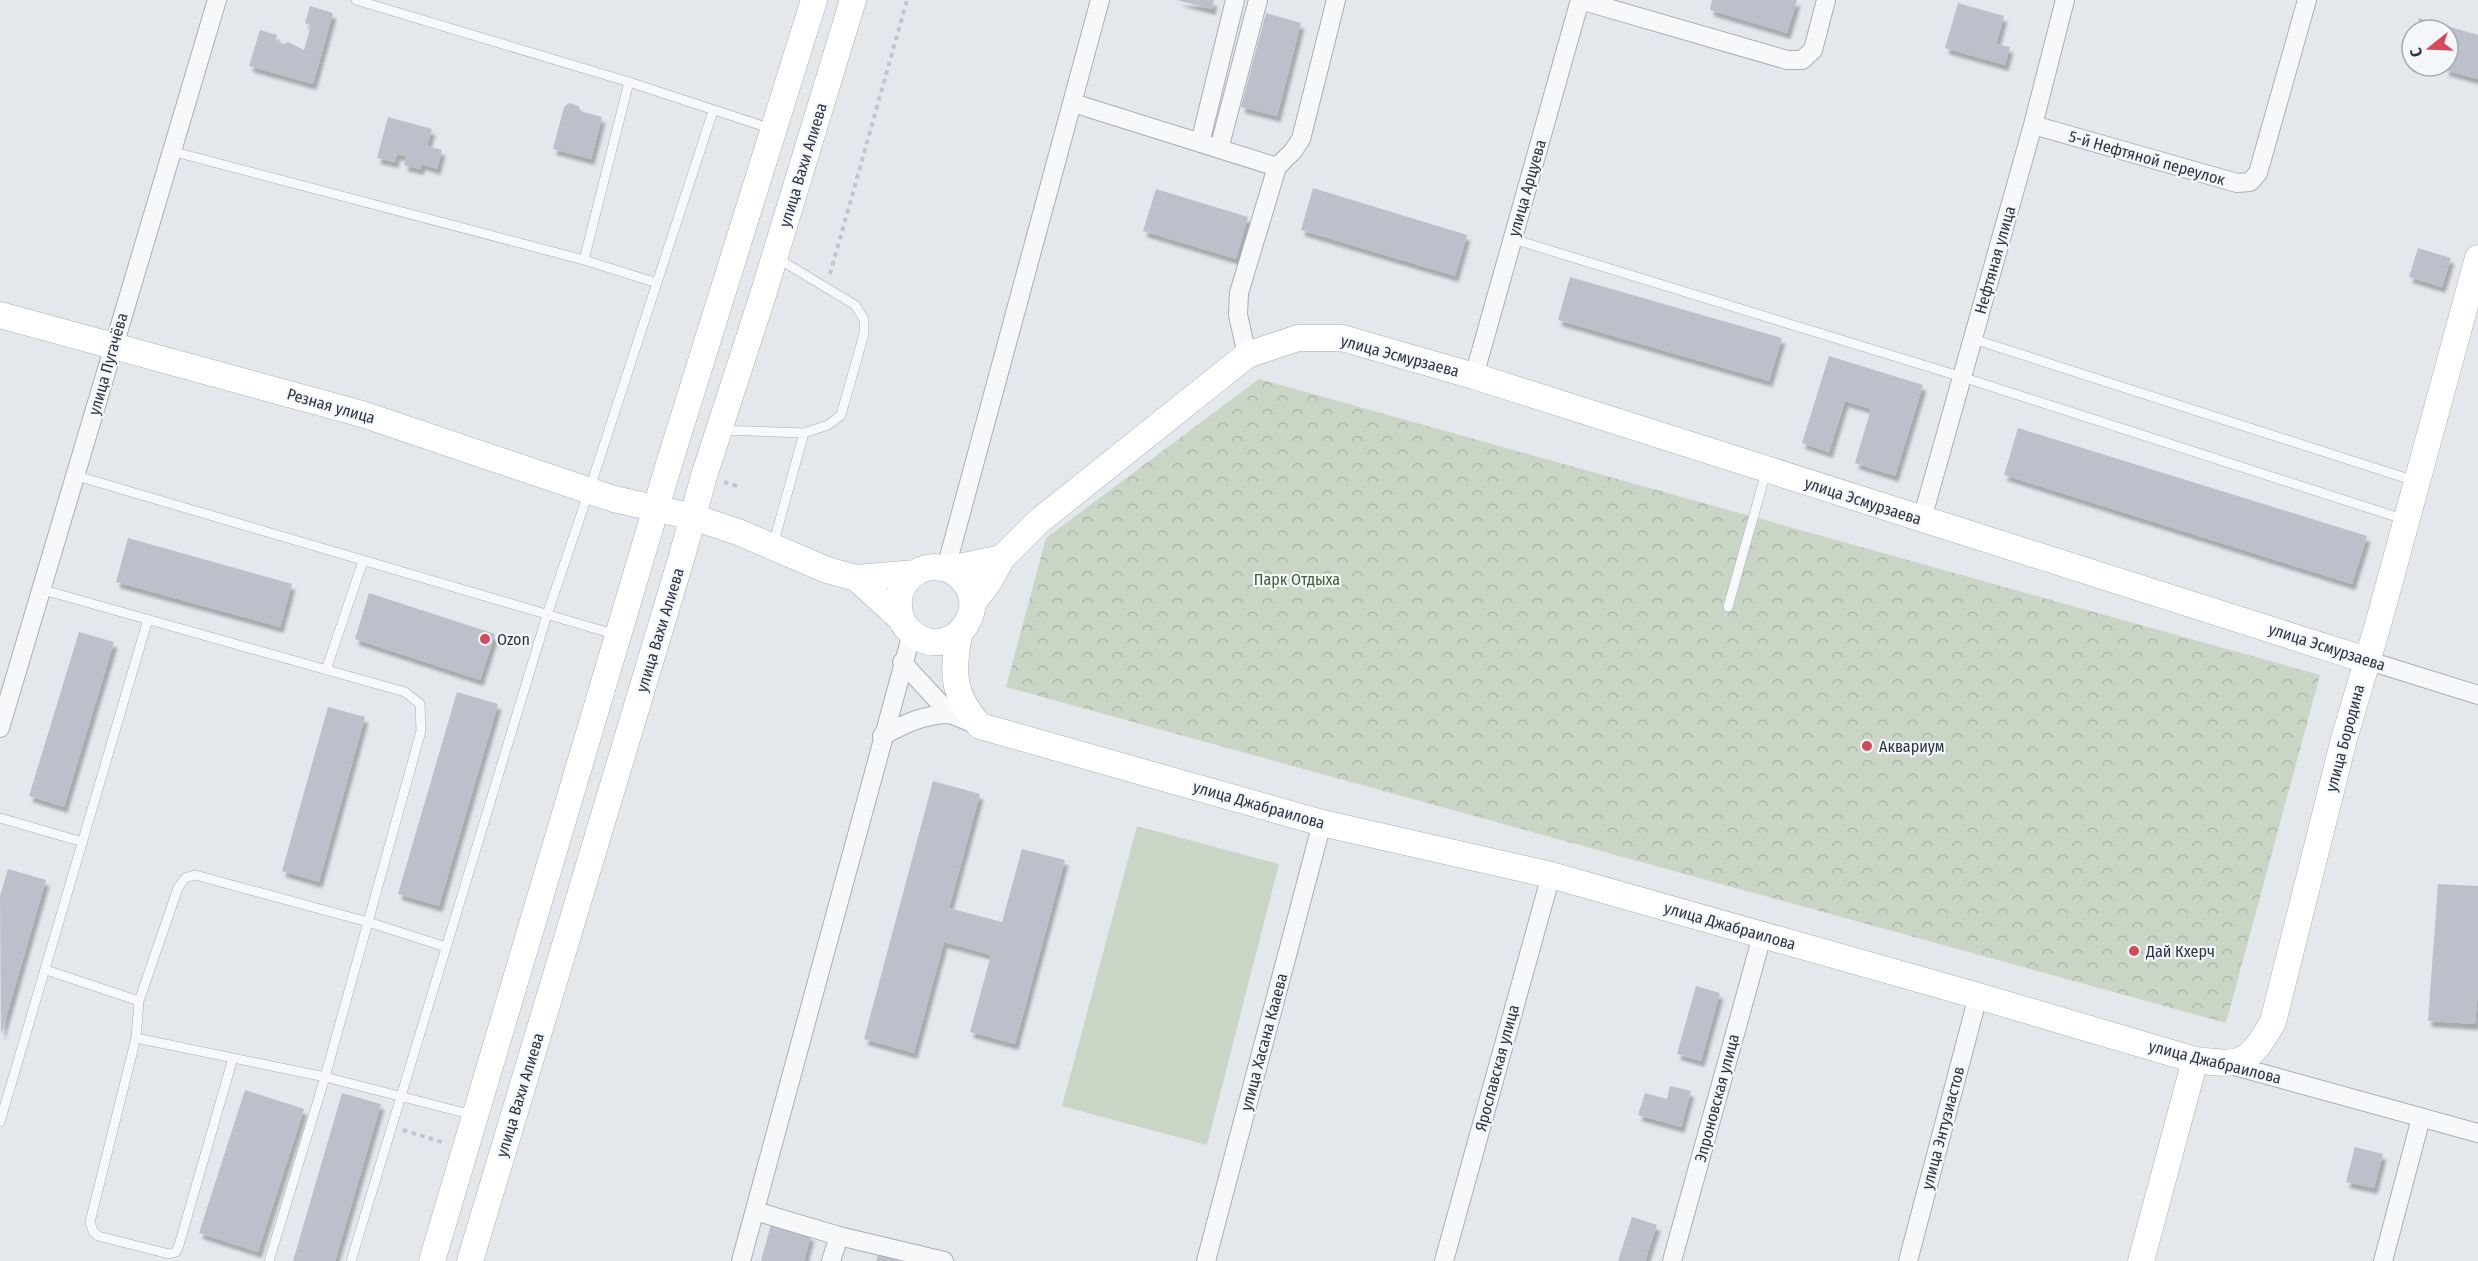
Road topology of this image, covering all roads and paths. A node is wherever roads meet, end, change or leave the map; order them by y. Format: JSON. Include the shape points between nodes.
{"nodes":[{"id":1,"x":217,"y":0,"type":"edge"},
{"id":2,"x":356,"y":0,"type":"edge"},
{"id":3,"x":814,"y":0,"type":"edge"},
{"id":4,"x":853,"y":0,"type":"edge"},
{"id":5,"x":907,"y":0,"type":"edge"},
{"id":6,"x":1100,"y":0,"type":"edge"},
{"id":7,"x":1235,"y":0,"type":"edge"},
{"id":8,"x":1258,"y":0,"type":"edge"},
{"id":9,"x":1336,"y":0,"type":"edge"},
{"id":10,"x":1580,"y":0,"type":"edge"},
{"id":11,"x":1826,"y":0,"type":"edge"},
{"id":12,"x":2066,"y":0,"type":"edge"},
{"id":13,"x":2307,"y":0,"type":"edge"},
{"id":14,"x":628,"y":81,"type":"junction"},
{"id":15,"x":1073,"y":103,"type":"junction"},
{"id":16,"x":713,"y":111,"type":"junction"},
{"id":17,"x":2033,"y":125,"type":"junction"},
{"id":18,"x":774,"y":129,"type":"junction"},
{"id":19,"x":1200,"y":143,"type":"junction"},
{"id":20,"x":1219,"y":149,"type":"junction"},
{"id":21,"x":171,"y":151,"type":"junction"},
{"id":22,"x":1276,"y":167,"type":"junction"},
{"id":23,"x":1512,"y":239,"type":"junction"},
{"id":24,"x":775,"y":257,"type":"junction"},
{"id":25,"x":584,"y":260,"type":"junction"},
{"id":26,"x":2477,"y":267,"type":"edge"},
{"id":27,"x":657,"y":283,"type":"junction"},
{"id":28,"x":827,"y":287,"type":"junction"},
{"id":29,"x":0,"y":315,"type":"edge"},
{"id":30,"x":1973,"y":339,"type":"junction"},
{"id":31,"x":112,"y":346,"type":"junction"},
{"id":32,"x":1247,"y":355,"type":"junction"},
{"id":33,"x":1474,"y":376,"type":"junction"},
{"id":34,"x":1962,"y":377,"type":"junction"},
{"id":35,"x":719,"y":430,"type":"junction"},
{"id":36,"x":804,"y":433,"type":"junction"},
{"id":37,"x":1766,"y":470,"type":"junction"},
{"id":38,"x":77,"y":476,"type":"junction"},
{"id":39,"x":2417,"y":482,"type":"junction"},
{"id":40,"x":590,"y":490,"type":"junction"},
{"id":41,"x":658,"y":509,"type":"junction"},
{"id":42,"x":693,"y":517,"type":"junction"},
{"id":43,"x":1922,"y":519,"type":"junction"},
{"id":44,"x":2407,"y":520,"type":"junction"},
{"id":45,"x":772,"y":547,"type":"junction"},
{"id":46,"x":1002,"y":558,"type":"junction"},
{"id":47,"x":363,"y":561,"type":"junction"},
{"id":48,"x":946,"y":568,"type":"junction"},
{"id":49,"x":916,"y":573,"type":"junction"},
{"id":50,"x":856,"y":578,"type":"junction"},
{"id":51,"x":40,"y":589,"type":"junction"},
{"id":52,"x":973,"y":603,"type":"junction"},
{"id":53,"x":1728,"y":607,"type":"dead end"},
{"id":54,"x":547,"y":615,"type":"junction"},
{"id":55,"x":148,"y":620,"type":"junction"},
{"id":56,"x":906,"y":625,"type":"junction"},
{"id":57,"x":959,"y":634,"type":"junction"},
{"id":58,"x":620,"y":636,"type":"junction"},
{"id":59,"x":2366,"y":660,"type":"junction"},
{"id":60,"x":902,"y":662,"type":"junction"},
{"id":61,"x":326,"y":670,"type":"junction"},
{"id":62,"x":2478,"y":695,"type":"edge"},
{"id":63,"x":950,"y":714,"type":"junction"},
{"id":64,"x":980,"y":726,"type":"junction"},
{"id":65,"x":0,"y":728,"type":"edge"},
{"id":66,"x":882,"y":736,"type":"junction"},
{"id":67,"x":0,"y":818,"type":"edge"},
{"id":68,"x":1322,"y":823,"type":"junction"},
{"id":69,"x":83,"y":842,"type":"junction"},
{"id":70,"x":1551,"y":875,"type":"junction"},
{"id":71,"x":368,"y":922,"type":"junction"},
{"id":72,"x":1762,"y":936,"type":"junction"},
{"id":73,"x":446,"y":947,"type":"junction"},
{"id":74,"x":46,"y":970,"type":"junction"},
{"id":75,"x":1978,"y":996,"type":"junction"},
{"id":76,"x":140,"y":1001,"type":"junction"},
{"id":77,"x":136,"y":1038,"type":"junction"},
{"id":78,"x":232,"y":1058,"type":"junction"},
{"id":79,"x":2195,"y":1060,"type":"junction"},
{"id":80,"x":2231,"y":1065,"type":"junction"},
{"id":81,"x":325,"y":1077,"type":"junction"},
{"id":82,"x":400,"y":1098,"type":"junction"},
{"id":83,"x":476,"y":1116,"type":"junction"},
{"id":84,"x":2421,"y":1118,"type":"junction"},
{"id":85,"x":0,"y":1122,"type":"edge"},
{"id":86,"x":2478,"y":1133,"type":"edge"},
{"id":87,"x":754,"y":1211,"type":"junction"},
{"id":88,"x":838,"y":1236,"type":"junction"},
{"id":89,"x":269,"y":1261,"type":"edge"},
{"id":90,"x":351,"y":1261,"type":"edge"},
{"id":91,"x":432,"y":1261,"type":"edge"},
{"id":92,"x":470,"y":1261,"type":"edge"},
{"id":93,"x":741,"y":1261,"type":"edge"},
{"id":94,"x":831,"y":1261,"type":"edge"},
{"id":95,"x":944,"y":1261,"type":"edge"},
{"id":96,"x":1206,"y":1261,"type":"edge"},
{"id":97,"x":1444,"y":1261,"type":"edge"},
{"id":98,"x":1672,"y":1261,"type":"edge"},
{"id":99,"x":1908,"y":1261,"type":"edge"},
{"id":100,"x":2141,"y":1261,"type":"edge"},
{"id":101,"x":2383,"y":1261,"type":"edge"}],
"edges":[{"from":1,"to":21,"type":"street","name":"улица Пугачёва"},
{"from":2,"to":14,"type":"lane"},
{"from":3,"to":18,"type":"street"},
{"from":4,"to":24,"type":"street","name":"улица Вахи Алиева"},
{"from":5,"to":28,"type":"path"},
{"from":6,"to":15,"type":"street"},
{"from":7,"to":19,"type":"street"},
{"from":8,"to":20,"type":"street"},
{"from":9,"to":22,"type":"street","via":[[1301,140]]},
{"from":10,"to":11,"type":"street","via":[[1787,60],[1802,60],[1813,50]]},
{"from":10,"to":23,"type":"street","name":"улица Арцуева"},
{"from":12,"to":17,"type":"street","name":"Нефтяная улица"},
{"from":13,"to":17,"type":"street","name":"5-й Нефтяной переулок","via":[[2258,173],[2250,182],[2237,183]]},
{"from":14,"to":16,"type":"lane"},
{"from":14,"to":25,"type":"lane"},
{"from":15,"to":19,"type":"street"},
{"from":15,"to":48,"type":"street"},
{"from":16,"to":18,"type":"lane"},
{"from":16,"to":27,"type":"lane"},
{"from":17,"to":30,"type":"street","name":"Нефтяная улица"},
{"from":18,"to":41,"type":"street"},
{"from":19,"to":20,"type":"street"},
{"from":20,"to":22,"type":"street"},
{"from":21,"to":25,"type":"lane"},
{"from":21,"to":31,"type":"street","name":"улица Пугачёва"},
{"from":22,"to":32,"type":"street","via":[[1239,293],[1238,315]]},
{"from":23,"to":33,"type":"street","name":"улица Арцуева"},
{"from":23,"to":34,"type":"lane"},
{"from":24,"to":28,"type":"lane"},
{"from":24,"to":35,"type":"street","name":"улица Вахи Алиева"},
{"from":25,"to":27,"type":"lane"},
{"from":26,"to":39,"type":"street","name":"улица Бородина"},
{"from":27,"to":40,"type":"lane"},
{"from":28,"to":36,"type":"lane","via":[[855,305],[864,319],[864,334],[841,415],[828,425]]},
{"from":29,"to":31,"type":"street","name":"Резная улица"},
{"from":30,"to":34,"type":"street","name":"Нефтяная улица"},
{"from":30,"to":39,"type":"lane"},
{"from":31,"to":38,"type":"street","name":"улица Пугачёва"},
{"from":31,"to":40,"type":"street","name":"Резная улица","via":[[362,414]]},
{"from":32,"to":33,"type":"street","name":"улица Эсмурзаева","via":[[1298,338],[1342,338]]},
{"from":32,"to":46,"type":"street","via":[[1039,521]]},
{"from":33,"to":37,"type":"street","name":"улица Эсмурзаева"},
{"from":34,"to":43,"type":"street","name":"Нефтяная улица"},
{"from":34,"to":44,"type":"lane"},
{"from":35,"to":36,"type":"lane"},
{"from":35,"to":42,"type":"street","name":"улица Вахи Алиева"},
{"from":36,"to":45,"type":"lane"},
{"from":37,"to":43,"type":"street","name":"улица Эсмурзаева"},
{"from":37,"to":53,"type":"lane"},
{"from":38,"to":47,"type":"lane"},
{"from":38,"to":51,"type":"street","name":"улица Пугачёва"},
{"from":39,"to":44,"type":"street","name":"улица Бородина"},
{"from":40,"to":41,"type":"street","name":"Резная улица"},
{"from":40,"to":54,"type":"lane"},
{"from":41,"to":42,"type":"street","name":"Резная улица"},
{"from":41,"to":58,"type":"street"},
{"from":42,"to":45,"type":"street","name":"Резная улица"},
{"from":42,"to":92,"type":"street","name":"улица Вахи Алиева"},
{"from":43,"to":59,"type":"street","name":"улица Эсмурзаева"},
{"from":44,"to":59,"type":"street","name":"улица Бородина"},
{"from":45,"to":50,"type":"street","name":"Резная улица"},
{"from":46,"to":48,"type":"street"},
{"from":46,"to":52,"type":"street"},
{"from":47,"to":54,"type":"lane"},
{"from":47,"to":61,"type":"lane"},
{"from":48,"to":49,"type":"street"},
{"from":48,"to":52,"type":"street","via":[[965,582]]},
{"from":49,"to":50,"type":"street"},
{"from":49,"to":56,"type":"street","via":[[904,584],[900,595],[898,606]]},
{"from":50,"to":56,"type":"street"},
{"from":51,"to":55,"type":"lane"},
{"from":51,"to":65,"type":"street","name":"улица Пугачёва"},
{"from":52,"to":57,"type":"street","via":[[972,615]]},
{"from":54,"to":58,"type":"lane"},
{"from":54,"to":73,"type":"lane"},
{"from":55,"to":61,"type":"lane"},
{"from":55,"to":69,"type":"lane"},
{"from":56,"to":57,"type":"street","via":[[926,641],[937,642]]},
{"from":56,"to":60,"type":"street"},
{"from":57,"to":64,"type":"street","via":[[956,685],[968,713]]},
{"from":58,"to":83,"type":"street"},
{"from":59,"to":62,"type":"street","name":"улица Эсмурзаева"},
{"from":59,"to":80,"type":"street","name":"улица Бородина","via":[[2273,1022],[2248,1057]]},
{"from":60,"to":63,"type":"street","name":"улица Джабраилова"},
{"from":60,"to":66,"type":"street"},
{"from":61,"to":71,"type":"lane","via":[[405,692],[420,704],[421,732]]},
{"from":63,"to":64,"type":"street","name":"улица Джабраилова"},
{"from":63,"to":66,"type":"street","via":[[908,722]]},
{"from":64,"to":68,"type":"street","name":"улица Джабраилова"},
{"from":66,"to":87,"type":"street"},
{"from":67,"to":69,"type":"lane"},
{"from":68,"to":70,"type":"street","name":"улица Джабраилова"},
{"from":68,"to":96,"type":"street","name":"улица Хасана Кааева"},
{"from":69,"to":74,"type":"lane"},
{"from":70,"to":72,"type":"street","name":"улица Джабраилова"},
{"from":70,"to":97,"type":"street","name":"Ярославская улица"},
{"from":71,"to":73,"type":"lane"},
{"from":71,"to":76,"type":"lane","via":[[195,875],[178,888]]},
{"from":71,"to":81,"type":"lane"},
{"from":72,"to":75,"type":"street","name":"улица Джабраилова"},
{"from":72,"to":98,"type":"street","name":"Эпроновская улица"},
{"from":73,"to":82,"type":"lane"},
{"from":74,"to":76,"type":"lane"},
{"from":74,"to":85,"type":"lane"},
{"from":75,"to":79,"type":"street","name":"улица Джабраилова"},
{"from":75,"to":99,"type":"street","name":"улица Энтузиастов"},
{"from":76,"to":77,"type":"lane"},
{"from":77,"to":78,"type":"lane"},
{"from":77,"to":78,"type":"lane","via":[[90,1222],[98,1236],[168,1254],[176,1252],[179,1245]]},
{"from":78,"to":81,"type":"lane"},
{"from":79,"to":80,"type":"street","name":"улица Джабраилова"},
{"from":79,"to":100,"type":"street"},
{"from":80,"to":84,"type":"street","name":"улица Джабраилова"},
{"from":81,"to":82,"type":"lane"},
{"from":81,"to":89,"type":"lane"},
{"from":82,"to":83,"type":"lane"},
{"from":82,"to":90,"type":"lane"},
{"from":83,"to":91,"type":"street"},
{"from":84,"to":86,"type":"street","name":"улица Джабраилова"},
{"from":84,"to":101,"type":"street"},
{"from":87,"to":88,"type":"street"},
{"from":87,"to":93,"type":"street"},
{"from":88,"to":94,"type":"street"},
{"from":88,"to":95,"type":"street"}]}
